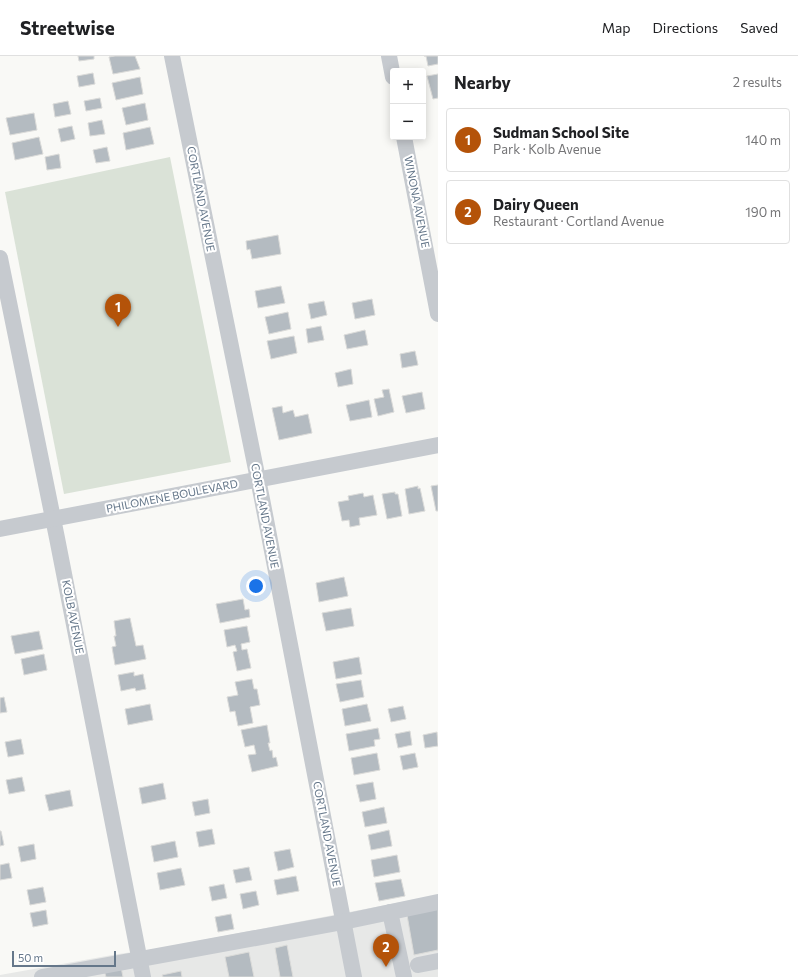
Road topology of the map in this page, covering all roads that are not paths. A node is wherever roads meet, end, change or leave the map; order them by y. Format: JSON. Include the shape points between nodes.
{"nodes":[{"id":1,"x":172,"y":56,"type":"edge"},
{"id":2,"x":389,"y":56,"type":"edge"},
{"id":3,"x":391,"y":68,"type":"edge"},
{"id":4,"x":405,"y":140,"type":"edge"},
{"id":5,"x":0,"y":258,"type":"edge"},
{"id":6,"x":438,"y":314,"type":"edge"},
{"id":7,"x":438,"y":445,"type":"edge"},
{"id":8,"x":258,"y":479,"type":"junction"},
{"id":9,"x":52,"y":519,"type":"junction"},
{"id":10,"x":0,"y":529,"type":"edge"},
{"id":11,"x":438,"y":902,"type":"edge"},
{"id":12,"x":390,"y":912,"type":"junction"},
{"id":13,"x":343,"y":922,"type":"junction"},
{"id":14,"x":139,"y":959,"type":"junction"},
{"id":15,"x":438,"y":961,"type":"edge"},
{"id":16,"x":418,"y":965,"type":"dead end"},
{"id":17,"x":42,"y":977,"type":"edge"},
{"id":18,"x":143,"y":977,"type":"edge"},
{"id":19,"x":354,"y":977,"type":"edge"},
{"id":20,"x":404,"y":977,"type":"edge"}],
"edges":[{"from":1,"to":8,"type":"street","name":"CORTLAND AVENUE"},
{"from":2,"to":3,"type":"street"},
{"from":4,"to":6,"type":"street","name":"WINONA AVENUE"},
{"from":5,"to":9,"type":"street","name":"KOLB AVENUE"},
{"from":7,"to":8,"type":"street","name":"PHILOMENE BOULEVARD"},
{"from":8,"to":9,"type":"street","name":"PHILOMENE BOULEVARD"},
{"from":8,"to":13,"type":"street","name":"CORTLAND AVENUE"},
{"from":9,"to":10,"type":"street","name":"PHILOMENE BOULEVARD"},
{"from":9,"to":14,"type":"street","name":"KOLB AVENUE"},
{"from":11,"to":12,"type":"street"},
{"from":12,"to":13,"type":"street"},
{"from":12,"to":20,"type":"street"},
{"from":13,"to":14,"type":"street"},
{"from":13,"to":19,"type":"street","name":"CORTLAND AVENUE"},
{"from":14,"to":17,"type":"street"},
{"from":14,"to":18,"type":"street","name":"KOLB AVENUE"},
{"from":15,"to":16,"type":"street"}]}
